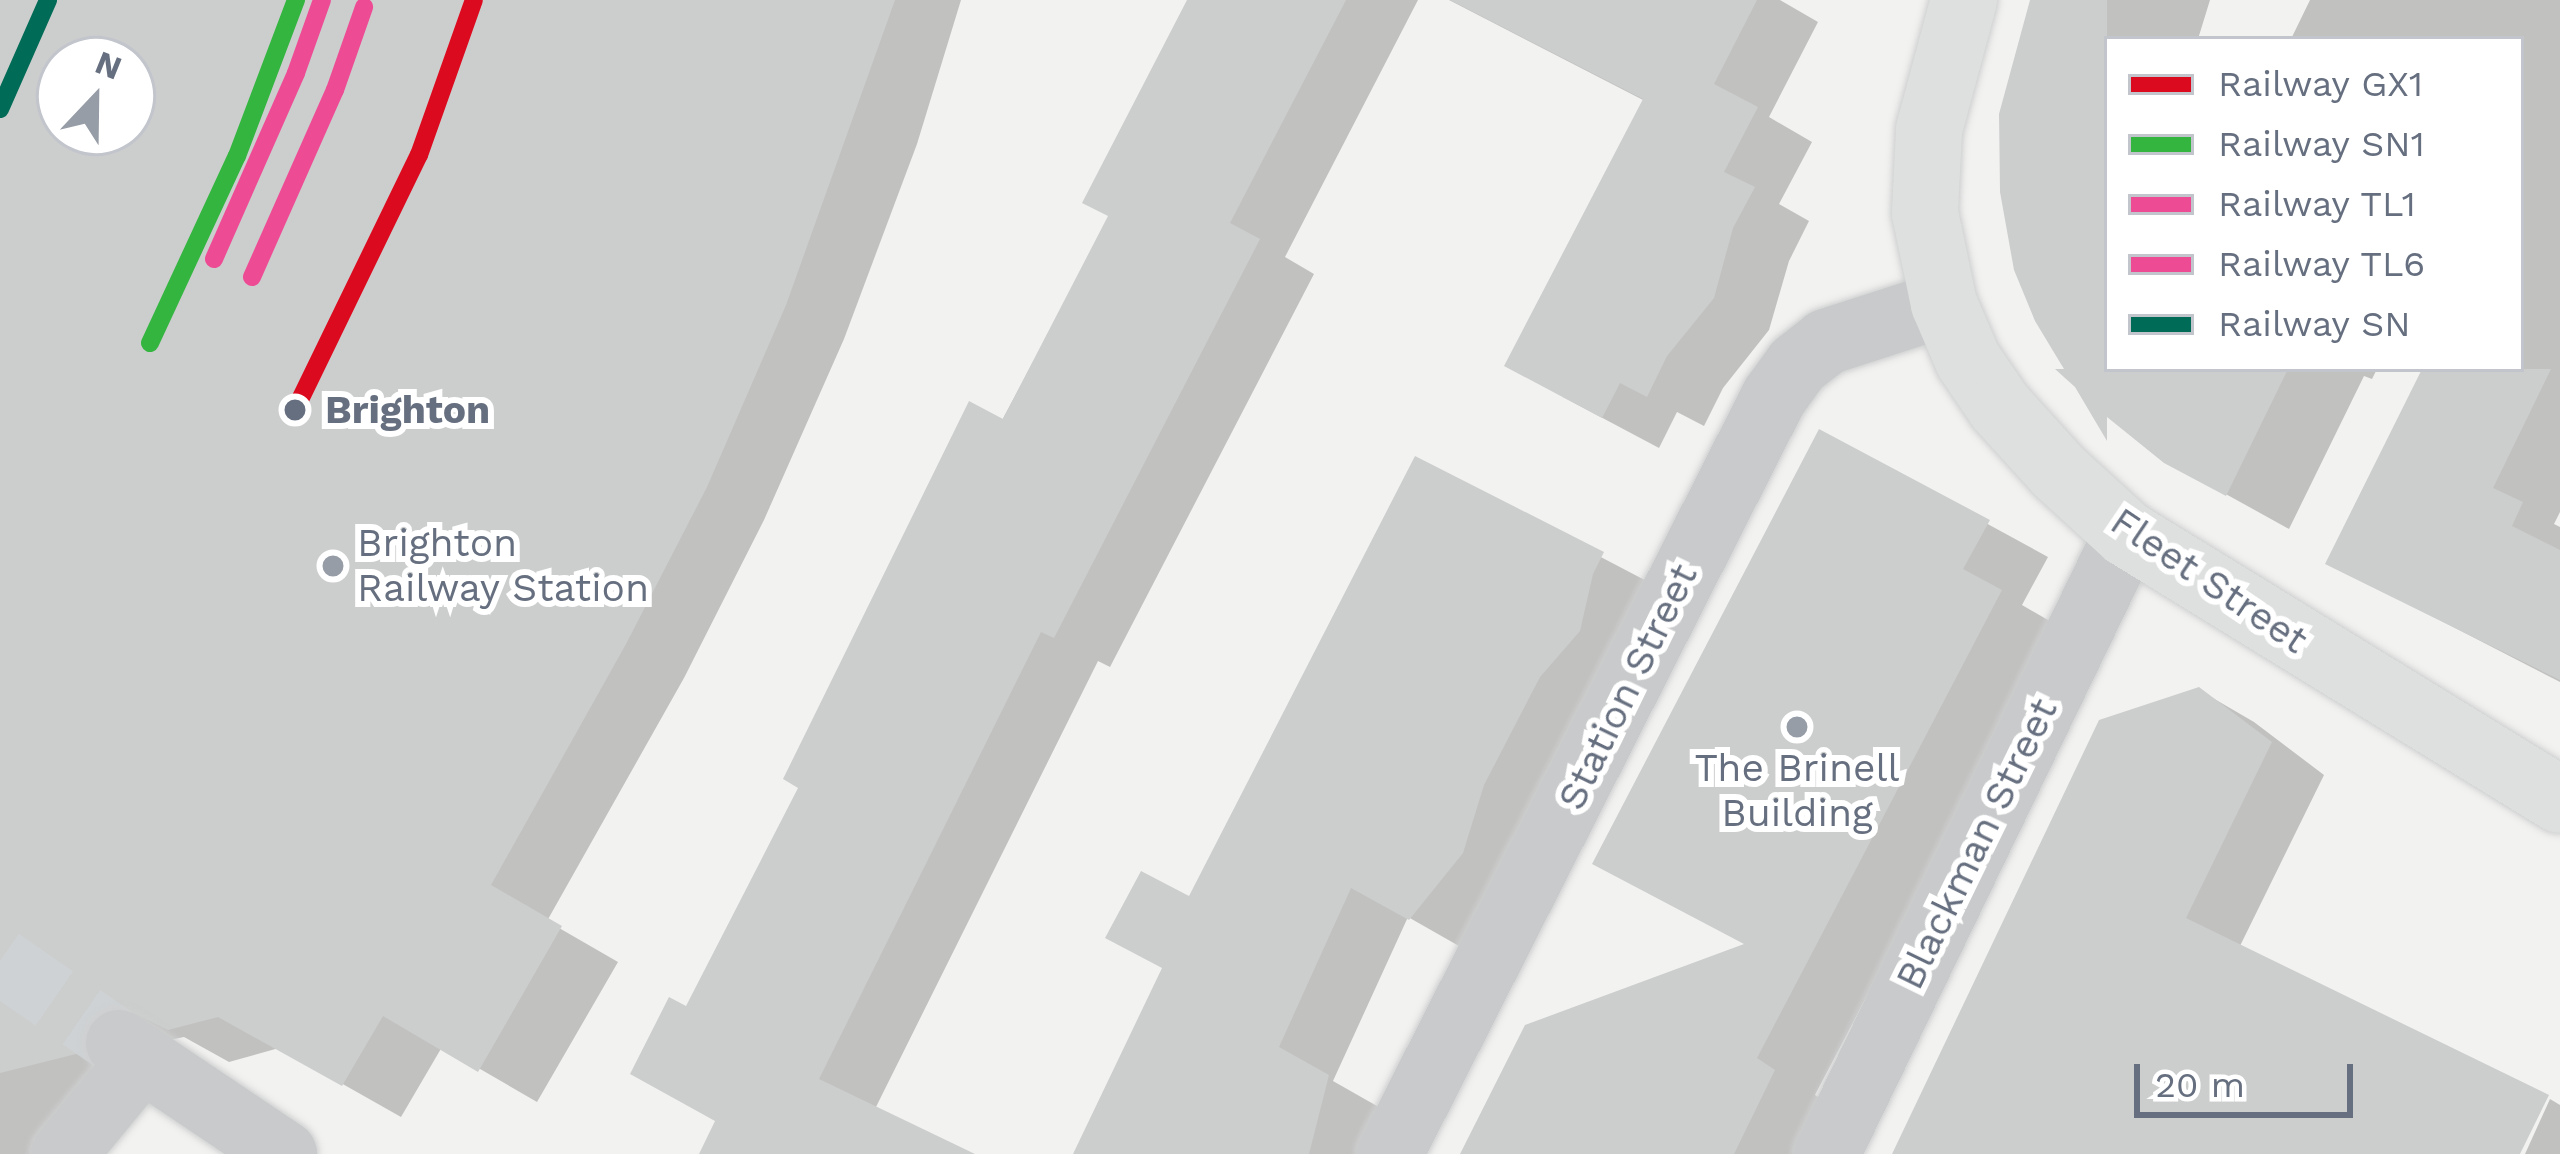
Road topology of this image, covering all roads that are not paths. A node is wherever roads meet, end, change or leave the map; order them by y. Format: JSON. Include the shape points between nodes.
{"nodes":[{"id":1,"x":1964,"y":0,"type":"edge"},
{"id":2,"x":1944,"y":304,"type":"junction"},
{"id":3,"x":2127,"y":534,"type":"junction"},
{"id":4,"x":2560,"y":800,"type":"edge"},
{"id":5,"x":64,"y":1154,"type":"edge"},
{"id":6,"x":284,"y":1154,"type":"edge"},
{"id":7,"x":1390,"y":1154,"type":"edge"},
{"id":8,"x":1827,"y":1154,"type":"edge"}],
"edges":[{"from":1,"to":2,"type":"main road","name":"Fleet Street","via":[[1924,171]]},
{"from":2,"to":3,"type":"main road","name":"Fleet Street","via":[[2000,407]]},
{"from":2,"to":7,"type":"street","name":"Station Street","via":[[1826,342],[1774,397]]},
{"from":3,"to":4,"type":"main road","name":"Fleet Street"},
{"from":3,"to":8,"type":"street","name":"Blackman Street"},
{"from":5,"to":6,"type":"street","via":[[131,1050]]}]}
